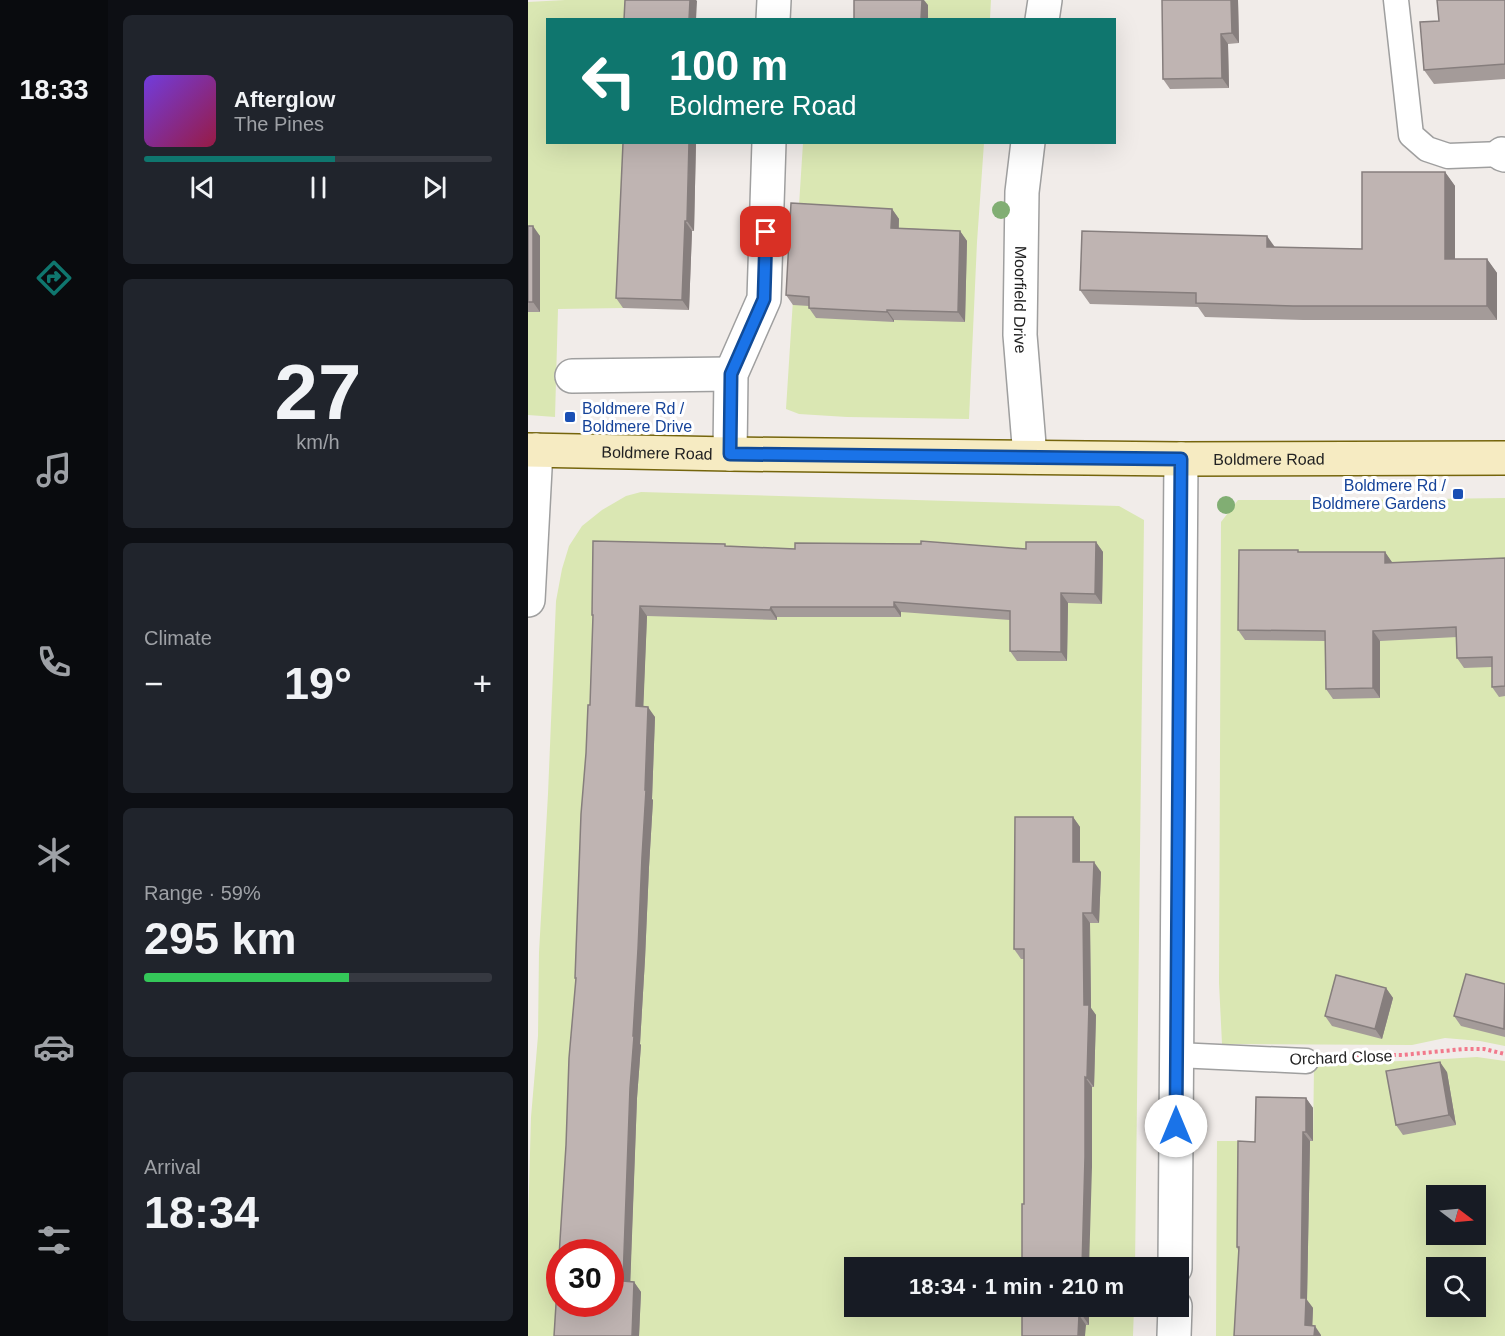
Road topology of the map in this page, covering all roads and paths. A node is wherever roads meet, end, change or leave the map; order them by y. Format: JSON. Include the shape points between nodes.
{"nodes":[{"id":1,"x":774,"y":0,"type":"edge"},
{"id":2,"x":1045,"y":0,"type":"edge"},
{"id":3,"x":1396,"y":0,"type":"edge"},
{"id":4,"x":773,"y":18,"type":"edge"},
{"id":5,"x":1042,"y":18,"type":"edge"},
{"id":6,"x":769,"y":144,"type":"edge"},
{"id":7,"x":1028,"y":144,"type":"edge"},
{"id":8,"x":1503,"y":154,"type":"edge"},
{"id":9,"x":731,"y":374,"type":"junction"},
{"id":10,"x":573,"y":376,"type":"dead end"},
{"id":11,"x":532,"y":450,"type":"edge"},
{"id":12,"x":730,"y":454,"type":"junction"},
{"id":13,"x":1030,"y":457,"type":"junction"},
{"id":14,"x":1505,"y":458,"type":"edge"},
{"id":15,"x":1181,"y":459,"type":"junction"},
{"id":16,"x":528,"y":600,"type":"edge"},
{"id":17,"x":1177,"y":1054,"type":"junction"},
{"id":18,"x":1505,"y":1054,"type":"edge"},
{"id":19,"x":1306,"y":1061,"type":"joint"},
{"id":20,"x":1175,"y":1257,"type":"edge"},
{"id":21,"x":1175,"y":1317,"type":"edge"},
{"id":22,"x":1174,"y":1336,"type":"edge"}],
"edges":[{"from":1,"to":4,"type":"street"},
{"from":2,"to":5,"type":"street"},
{"from":3,"to":8,"type":"lane","via":[[1411,135],[1427,149],[1448,156]]},
{"from":6,"to":9,"type":"street","via":[[764,299]]},
{"from":7,"to":13,"type":"street","name":"Moorfield Drive","via":[[1022,192],[1020,335]]},
{"from":9,"to":10,"type":"street"},
{"from":9,"to":12,"type":"street"},
{"from":11,"to":12,"type":"main road","name":"Boldmere Road"},
{"from":11,"to":16,"type":"street"},
{"from":12,"to":13,"type":"main road","name":"Boldmere Road"},
{"from":13,"to":15,"type":"main road","name":"Boldmere Road"},
{"from":14,"to":15,"type":"main road","name":"Boldmere Road"},
{"from":15,"to":17,"type":"street"},
{"from":17,"to":19,"type":"lane","name":"Orchard Close"},
{"from":17,"to":20,"type":"street"},
{"from":18,"to":19,"type":"path","name":"Orchard Close","via":[[1464,1048]]},
{"from":21,"to":22,"type":"street"}]}
